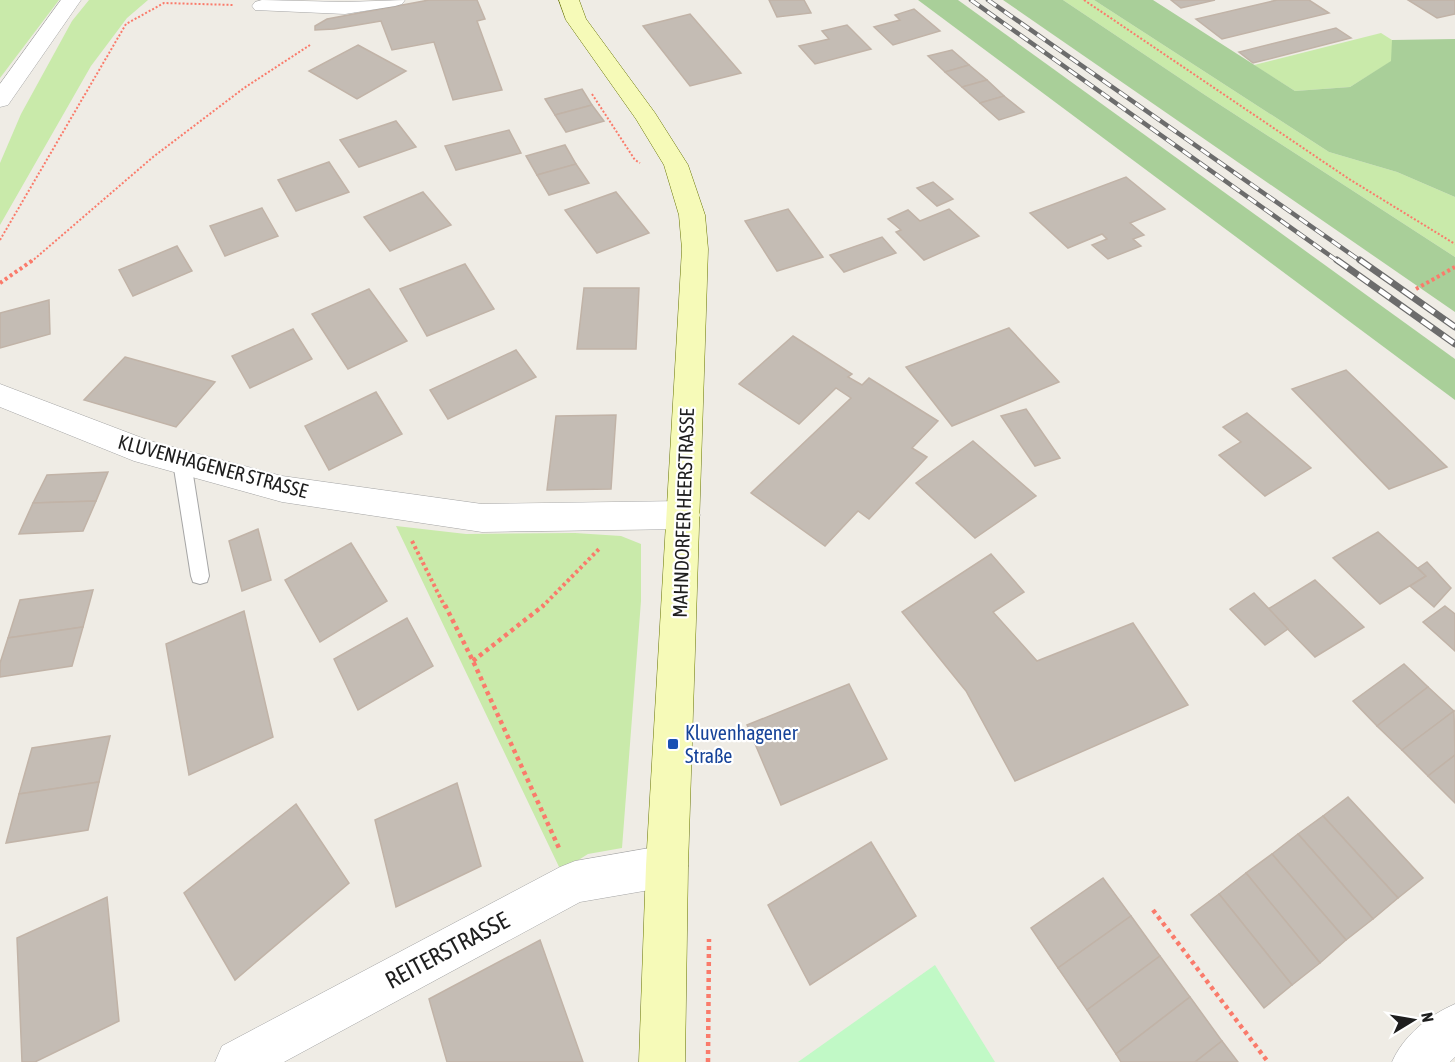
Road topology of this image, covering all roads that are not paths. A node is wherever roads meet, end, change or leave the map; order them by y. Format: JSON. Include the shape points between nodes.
{"nodes":[{"id":1,"x":71,"y":0,"type":"edge"},
{"id":2,"x":395,"y":0,"type":"edge"},
{"id":3,"x":568,"y":0,"type":"edge"},
{"id":4,"x":262,"y":6,"type":"road end"},
{"id":5,"x":0,"y":100,"type":"edge"},
{"id":6,"x":0,"y":395,"type":"edge"},
{"id":7,"x":182,"y":462,"type":"junction"},
{"id":8,"x":684,"y":515,"type":"junction"},
{"id":9,"x":200,"y":576,"type":"dead end"},
{"id":10,"x":667,"y":866,"type":"junction"},
{"id":11,"x":1455,"y":1027,"type":"edge"},
{"id":12,"x":238,"y":1062,"type":"edge"},
{"id":13,"x":662,"y":1062,"type":"edge"},
{"id":14,"x":1415,"y":1062,"type":"edge"}],
"edges":[{"from":1,"to":5,"type":"street"},
{"from":2,"to":4,"type":"street","via":[[345,8]]},
{"from":3,"to":8,"type":"main road","name":"MAHNDORFER HEERSTRASSE","via":[[576,20],[676,165],[692,216],[695,249]]},
{"from":6,"to":7,"type":"street","name":"KLUVENHAGENER STRASSE","via":[[145,452]]},
{"from":7,"to":8,"type":"street","name":"KLUVENHAGENER STRASSE","via":[[282,489],[482,518]]},
{"from":7,"to":9,"type":"lane"},
{"from":8,"to":10,"type":"main road","name":"MAHNDORFER HEERSTRASSE"},
{"from":10,"to":12,"type":"street","name":"REITERSTRASSE","via":[[575,882]]},
{"from":10,"to":13,"type":"main road","name":"MAHNDORFER HEERSTRASSE"},
{"from":11,"to":14,"type":"street"}]}
